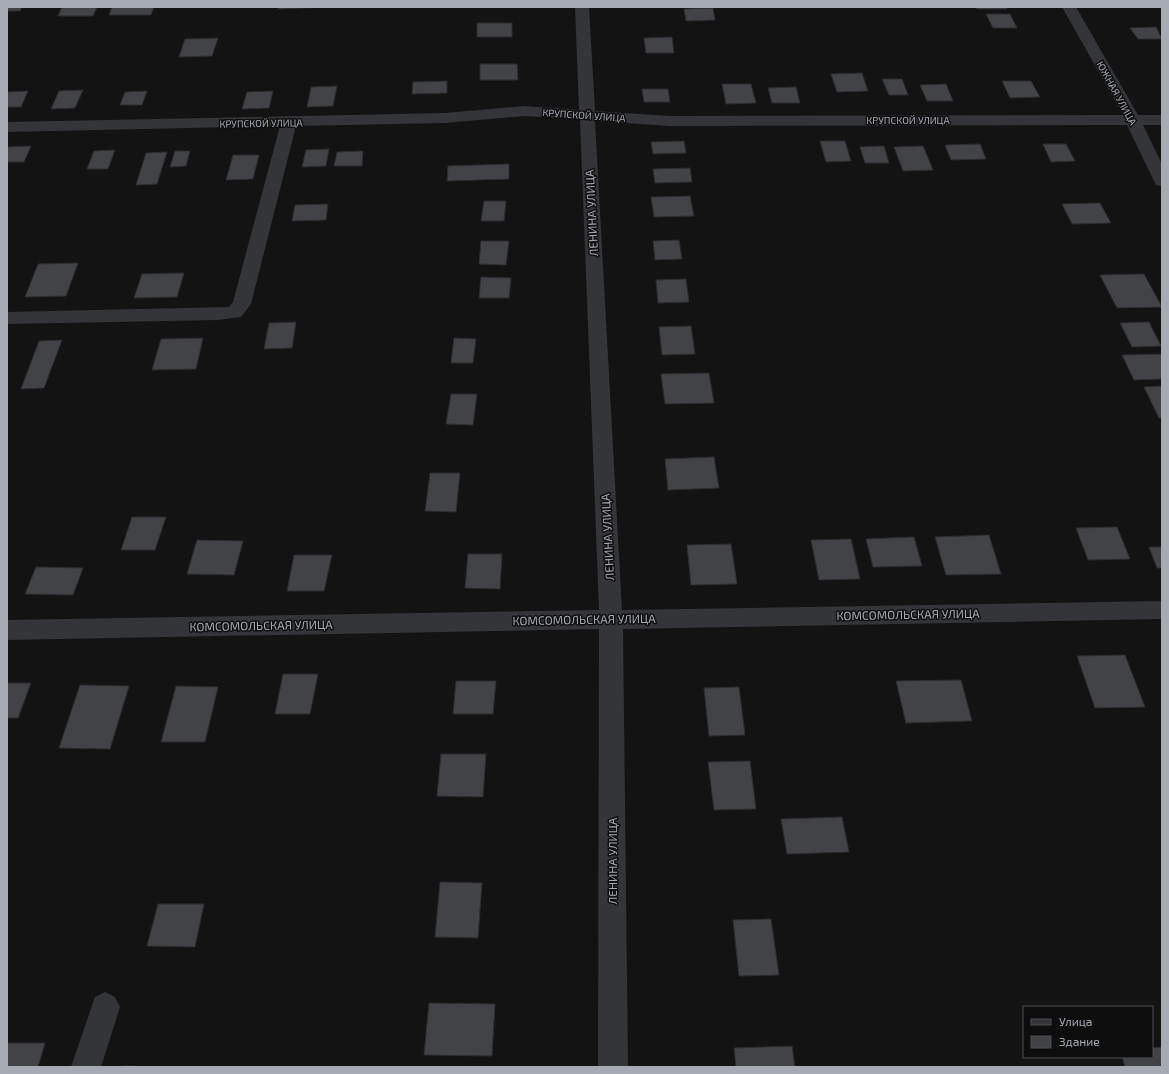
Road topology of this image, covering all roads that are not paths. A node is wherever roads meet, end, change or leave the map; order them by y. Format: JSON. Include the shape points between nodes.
{"nodes":[{"id":1,"x":582,"y":7,"type":"edge"},
{"id":2,"x":1069,"y":7,"type":"edge"},
{"id":3,"x":586,"y":116,"type":"junction"},
{"id":4,"x":1133,"y":120,"type":"junction"},
{"id":5,"x":1162,"y":120,"type":"edge"},
{"id":6,"x":289,"y":122,"type":"junction"},
{"id":7,"x":7,"y":128,"type":"edge"},
{"id":8,"x":1162,"y":181,"type":"edge"},
{"id":9,"x":7,"y":318,"type":"edge"},
{"id":10,"x":1162,"y":610,"type":"edge"},
{"id":11,"x":611,"y":619,"type":"junction"},
{"id":12,"x":7,"y":630,"type":"edge"},
{"id":13,"x":105,"y":1007,"type":"dead end"},
{"id":14,"x":86,"y":1067,"type":"edge"},
{"id":15,"x":613,"y":1067,"type":"edge"}],
"edges":[{"from":1,"to":3,"type":"street","name":"ЛЕНИНА УЛИЦА"},
{"from":2,"to":4,"type":"street","name":"ЮЖНАЯ УЛИЦА"},
{"from":3,"to":4,"type":"street","name":"КРУПСКОЙ УЛИЦА","via":[[670,121]]},
{"from":3,"to":6,"type":"street","name":"КРУПСКОЙ УЛИЦА","via":[[524,111],[445,118]]},
{"from":3,"to":11,"type":"street","name":"ЛЕНИНА УЛИЦА"},
{"from":4,"to":5,"type":"street","name":"КРУПСКОЙ УЛИЦА"},
{"from":4,"to":8,"type":"street","name":"ЮЖНАЯ УЛИЦА"},
{"from":6,"to":7,"type":"street","name":"КРУПСКОЙ УЛИЦА"},
{"from":6,"to":9,"type":"street","via":[[242,304],[234,313]]},
{"from":10,"to":11,"type":"street","name":"КОМСОМОЛЬСКАЯ УЛИЦА"},
{"from":11,"to":12,"type":"street","name":"КОМСОМОЛЬСКАЯ УЛИЦА"},
{"from":11,"to":15,"type":"street","name":"ЛЕНИНА УЛИЦА"},
{"from":13,"to":14,"type":"street"}]}
